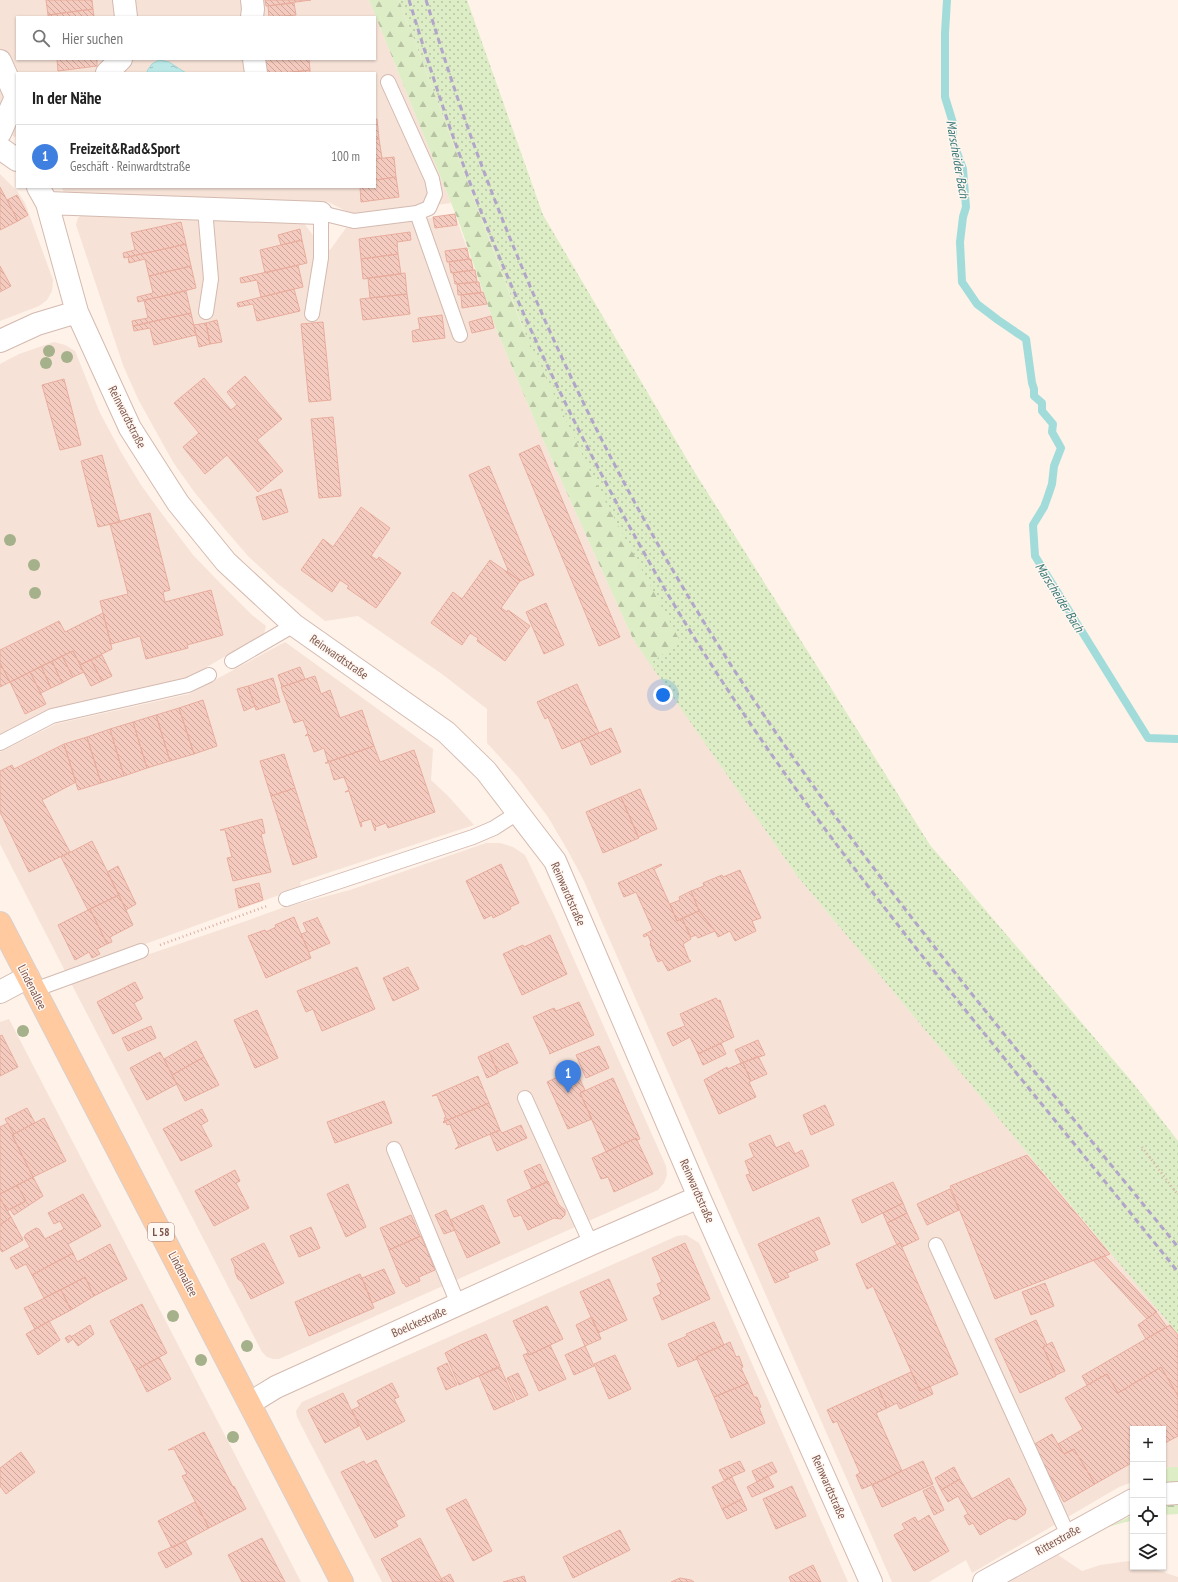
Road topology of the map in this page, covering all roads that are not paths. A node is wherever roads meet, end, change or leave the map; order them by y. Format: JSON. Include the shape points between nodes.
{"nodes":[{"id":1,"x":124,"y":0,"type":"edge"},
{"id":2,"x":252,"y":0,"type":"edge"},
{"id":3,"x":126,"y":16,"type":"edge"},
{"id":4,"x":252,"y":16,"type":"edge"},
{"id":5,"x":120,"y":60,"type":"edge"},
{"id":6,"x":254,"y":60,"type":"edge"},
{"id":7,"x":0,"y":61,"type":"edge"},
{"id":8,"x":109,"y":72,"type":"edge"},
{"id":9,"x":256,"y":72,"type":"edge"},
{"id":10,"x":388,"y":82,"type":"dead end"},
{"id":11,"x":16,"y":95,"type":"edge"},
{"id":12,"x":16,"y":99,"type":"edge"},
{"id":13,"x":0,"y":133,"type":"edge"},
{"id":14,"x":0,"y":148,"type":"edge"},
{"id":15,"x":16,"y":159,"type":"edge"},
{"id":16,"x":43,"y":195,"type":"edge"},
{"id":17,"x":205,"y":209,"type":"junction"},
{"id":18,"x":321,"y":213,"type":"junction"},
{"id":19,"x":417,"y":213,"type":"junction"},
{"id":20,"x":77,"y":312,"type":"junction"},
{"id":21,"x":206,"y":312,"type":"dead end"},
{"id":22,"x":312,"y":314,"type":"dead end"},
{"id":23,"x":460,"y":335,"type":"dead end"},
{"id":24,"x":0,"y":341,"type":"edge"},
{"id":25,"x":294,"y":625,"type":"junction"},
{"id":26,"x":232,"y":661,"type":"dead end"},
{"id":27,"x":209,"y":675,"type":"dead end"},
{"id":28,"x":0,"y":743,"type":"edge"},
{"id":29,"x":519,"y":812,"type":"junction"},
{"id":30,"x":286,"y":899,"type":"dead end"},
{"id":31,"x":0,"y":923,"type":"edge"},
{"id":32,"x":141,"y":952,"type":"road end"},
{"id":33,"x":31,"y":984,"type":"junction"},
{"id":34,"x":0,"y":992,"type":"edge"},
{"id":35,"x":525,"y":1098,"type":"dead end"},
{"id":36,"x":394,"y":1148,"type":"dead end"},
{"id":37,"x":699,"y":1197,"type":"junction"},
{"id":38,"x":591,"y":1244,"type":"junction"},
{"id":39,"x":936,"y":1245,"type":"dead end"},
{"id":40,"x":458,"y":1304,"type":"junction"},
{"id":41,"x":250,"y":1403,"type":"junction"},
{"id":42,"x":1178,"y":1493,"type":"edge"},
{"id":43,"x":1166,"y":1494,"type":"edge"},
{"id":44,"x":1130,"y":1502,"type":"edge"},
{"id":45,"x":1068,"y":1534,"type":"junction"},
{"id":46,"x":991,"y":1581,"type":"edge"},
{"id":47,"x":342,"y":1582,"type":"edge"},
{"id":48,"x":871,"y":1582,"type":"edge"}],
"edges":[{"from":1,"to":3,"type":"street"},
{"from":2,"to":4,"type":"street"},
{"from":5,"to":8,"type":"street"},
{"from":6,"to":9,"type":"street"},
{"from":7,"to":11,"type":"street"},
{"from":10,"to":19,"type":"lane","via":[[432,178],[435,194],[429,208]]},
{"from":12,"to":13,"type":"street"},
{"from":14,"to":15,"type":"street"},
{"from":16,"to":17,"type":"street"},
{"from":16,"to":20,"type":"street","name":"Reinwardtstraße"},
{"from":17,"to":18,"type":"street"},
{"from":17,"to":21,"type":"lane","via":[[211,279]]},
{"from":18,"to":19,"type":"lane","via":[[354,221]]},
{"from":18,"to":22,"type":"lane","via":[[321,258]]},
{"from":19,"to":23,"type":"lane"},
{"from":20,"to":24,"type":"street","via":[[37,324]]},
{"from":20,"to":25,"type":"street","name":"Reinwardtstraße","via":[[130,428],[178,503],[226,562]]},
{"from":25,"to":26,"type":"lane"},
{"from":25,"to":29,"type":"street","name":"Reinwardtstraße","via":[[446,732],[486,770]]},
{"from":27,"to":28,"type":"lane","via":[[188,685],[52,716]]},
{"from":29,"to":30,"type":"lane","via":[[494,828],[472,837]]},
{"from":29,"to":37,"type":"street","name":"Reinwardtstraße","via":[[555,861]]},
{"from":31,"to":33,"type":"main road","name":"Lindenallee","number":"L 58"},
{"from":32,"to":33,"type":"lane"},
{"from":33,"to":34,"type":"street"},
{"from":33,"to":41,"type":"main road","name":"Lindenallee","number":"L 58"},
{"from":35,"to":38,"type":"lane"},
{"from":36,"to":40,"type":"lane"},
{"from":37,"to":38,"type":"street","name":"Boelckestraße"},
{"from":37,"to":48,"type":"street","name":"Reinwardtstraße"},
{"from":38,"to":40,"type":"street","name":"Boelckestraße"},
{"from":39,"to":45,"type":"lane"},
{"from":40,"to":41,"type":"street","name":"Boelckestraße","via":[[276,1387]]},
{"from":41,"to":47,"type":"main road","name":"Lindenallee","number":"L 58"},
{"from":42,"to":43,"type":"street"},
{"from":44,"to":45,"type":"street","name":"Ritterstraße"},
{"from":45,"to":46,"type":"street","name":"Ritterstraße"}]}
